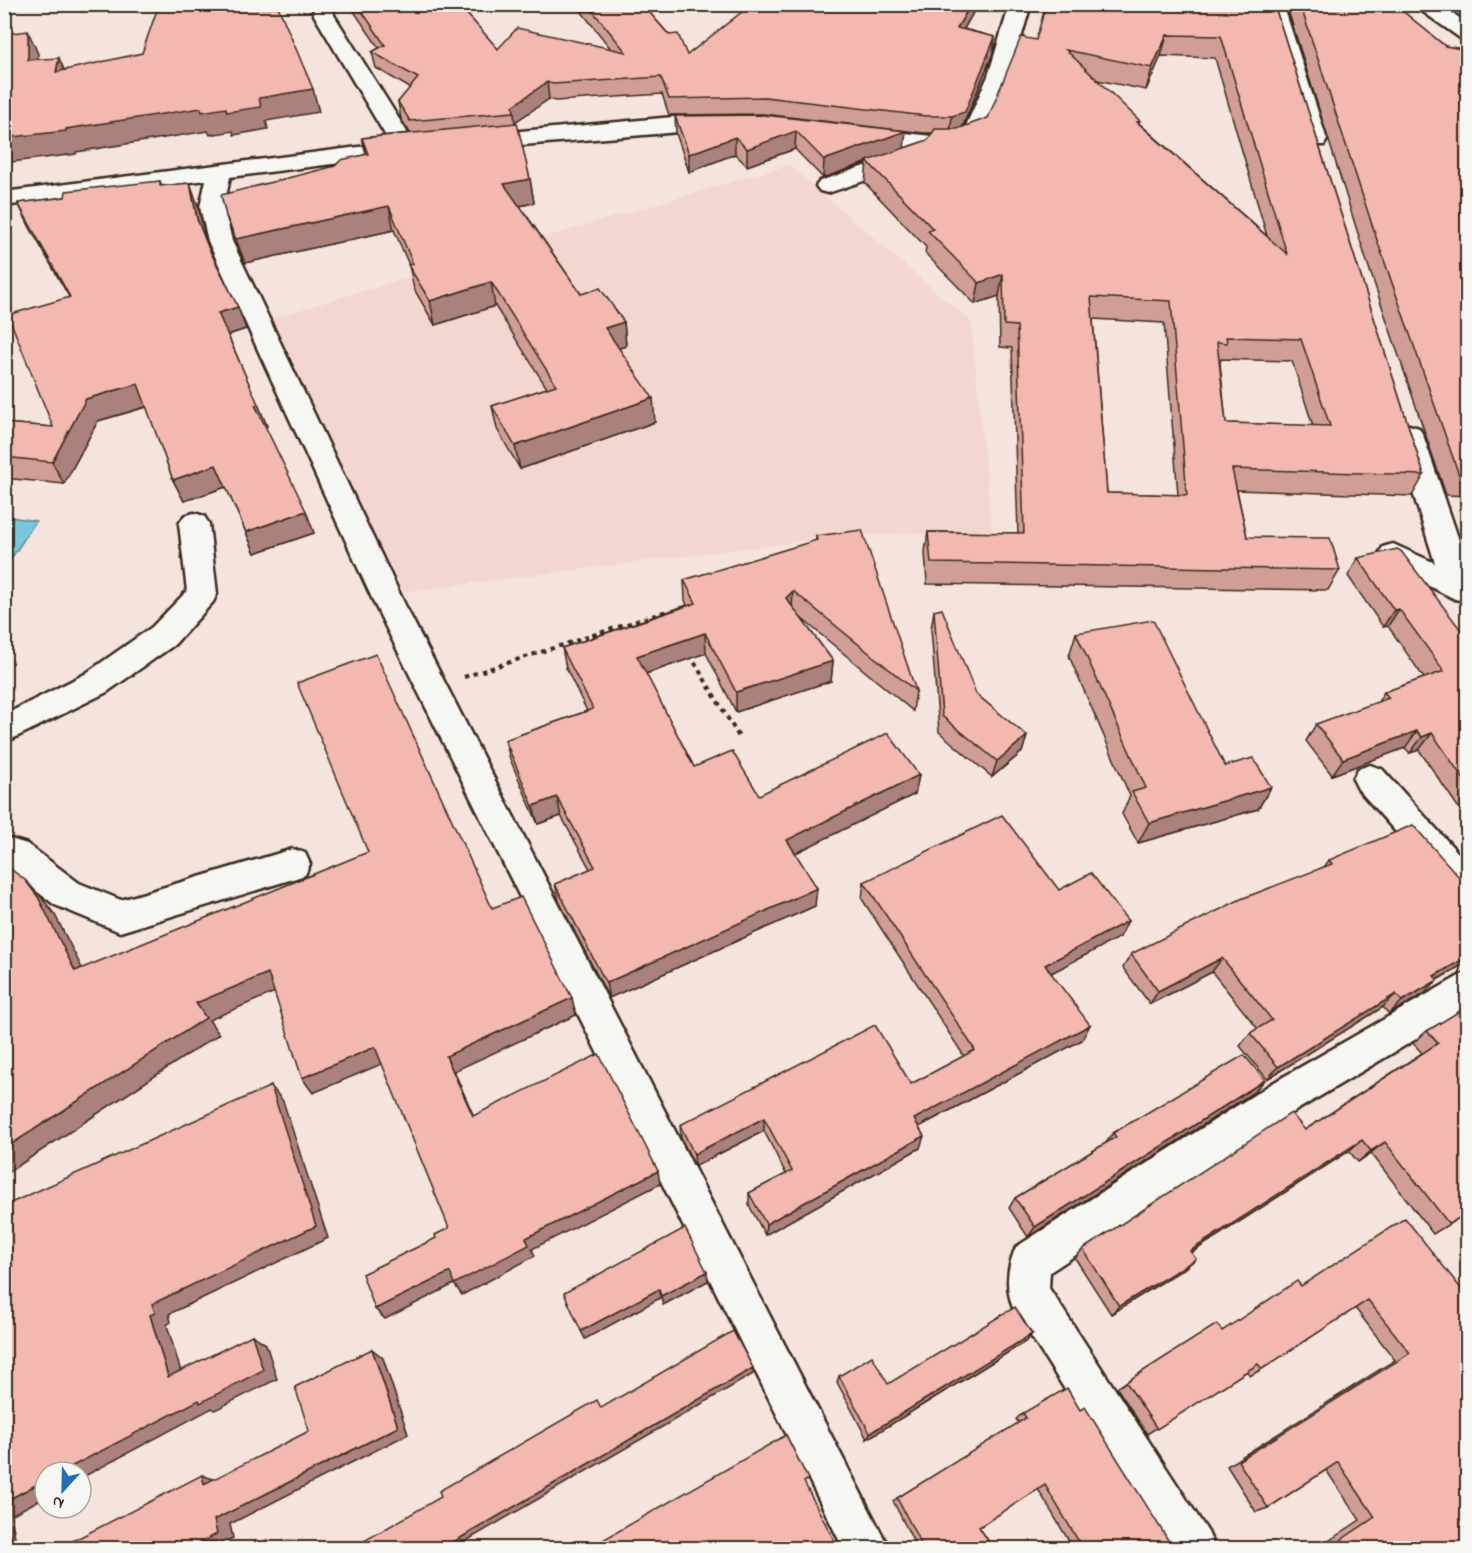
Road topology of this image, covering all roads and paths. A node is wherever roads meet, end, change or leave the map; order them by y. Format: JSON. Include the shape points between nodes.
{"nodes":[{"id":1,"x":323,"y":4,"type":"edge"},
{"id":2,"x":1021,"y":4,"type":"edge"},
{"id":3,"x":1272,"y":4,"type":"edge"},
{"id":4,"x":1422,"y":4,"type":"edge"},
{"id":5,"x":1467,"y":33,"type":"edge"},
{"id":6,"x":741,"y":123,"type":"edge"},
{"id":7,"x":844,"y":133,"type":"edge"},
{"id":8,"x":924,"y":142,"type":"junction"},
{"id":9,"x":405,"y":148,"type":"junction"},
{"id":10,"x":1322,"y":160,"type":"edge"},
{"id":11,"x":219,"y":173,"type":"junction"},
{"id":12,"x":828,"y":186,"type":"dead end"},
{"id":13,"x":4,"y":199,"type":"edge"},
{"id":14,"x":1403,"y":415,"type":"edge"},
{"id":15,"x":194,"y":524,"type":"dead end"},
{"id":16,"x":1393,"y":555,"type":"edge"},
{"id":17,"x":1458,"y":588,"type":"edge"},
{"id":18,"x":670,"y":621,"type":"edge"},
{"id":19,"x":687,"y":650,"type":"edge"},
{"id":20,"x":432,"y":687,"type":"junction"},
{"id":21,"x":4,"y":730,"type":"edge"},
{"id":22,"x":739,"y":737,"type":"dead end"},
{"id":23,"x":1370,"y":779,"type":"dead end"},
{"id":24,"x":4,"y":852,"type":"edge"},
{"id":25,"x":293,"y":864,"type":"dead end"},
{"id":26,"x":1467,"y":889,"type":"edge"},
{"id":27,"x":1467,"y":988,"type":"edge"},
{"id":28,"x":867,"y":1548,"type":"edge"},
{"id":29,"x":1192,"y":1548,"type":"edge"}],
"edges":[{"from":1,"to":9,"type":"street","via":[[324,15]]},
{"from":2,"to":8,"type":"street","via":[[999,76],[974,134],[953,142]]},
{"from":3,"to":10,"type":"street"},
{"from":4,"to":5,"type":"street"},
{"from":6,"to":9,"type":"street","via":[[684,123]]},
{"from":7,"to":8,"type":"street"},
{"from":8,"to":12,"type":"street","via":[[916,155]]},
{"from":9,"to":11,"type":"street"},
{"from":11,"to":13,"type":"street"},
{"from":11,"to":20,"type":"street","via":[[212,207],[220,241]]},
{"from":14,"to":17,"type":"street"},
{"from":15,"to":21,"type":"street","via":[[202,594],[163,636],[96,683]]},
{"from":16,"to":17,"type":"street"},
{"from":18,"to":20,"type":"path","via":[[664,612]]},
{"from":19,"to":22,"type":"path"},
{"from":20,"to":28,"type":"street"},
{"from":23,"to":26,"type":"street"},
{"from":24,"to":25,"type":"street","via":[[15,855],[67,894],[120,916]]},
{"from":27,"to":29,"type":"street","via":[[1284,1097],[1030,1261],[1028,1293]]}]}
